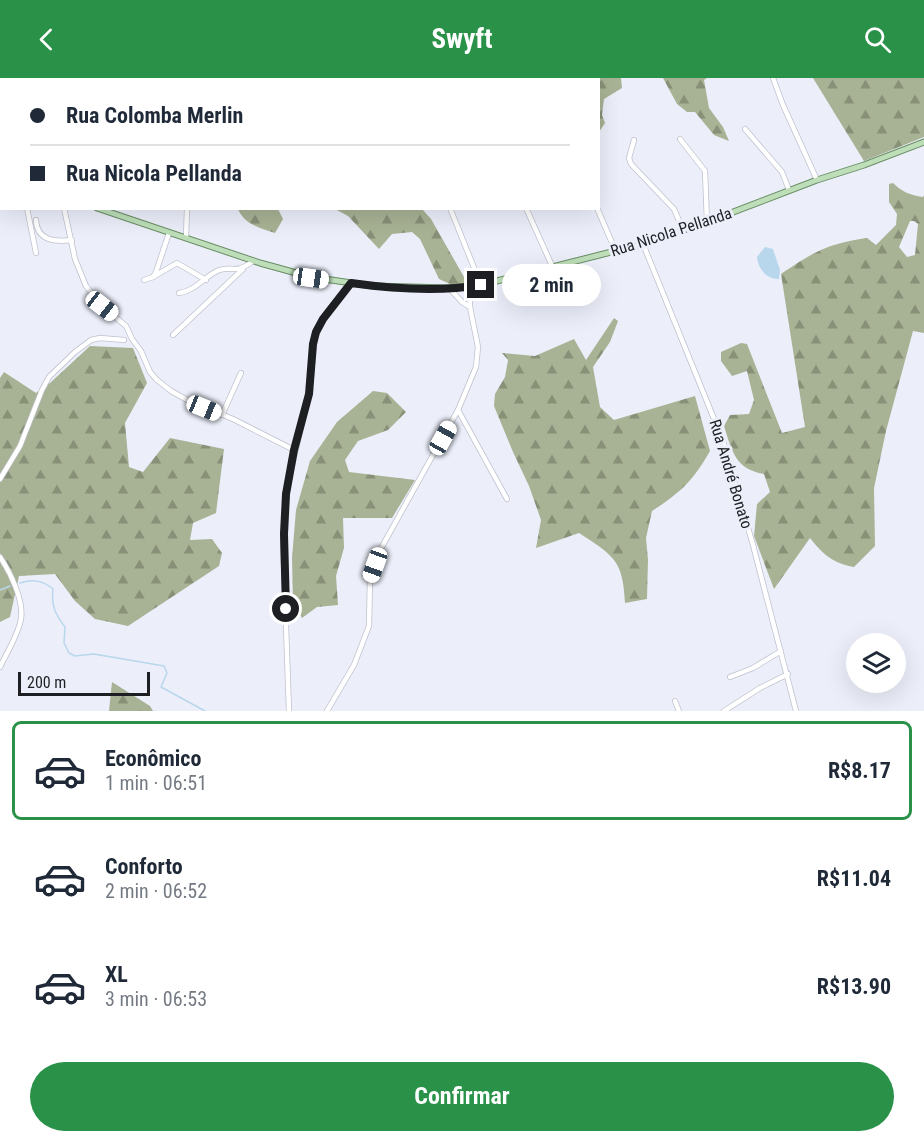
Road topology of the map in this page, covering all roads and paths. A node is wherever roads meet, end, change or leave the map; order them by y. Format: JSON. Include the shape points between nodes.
{"nodes":[{"id":1,"x":773,"y":78,"type":"edge"},
{"id":2,"x":745,"y":129,"type":"dead end"},
{"id":3,"x":680,"y":139,"type":"dead end"},
{"id":4,"x":634,"y":140,"type":"dead end"},
{"id":5,"x":924,"y":142,"type":"edge"},
{"id":6,"x":817,"y":180,"type":"junction"},
{"id":7,"x":789,"y":190,"type":"junction"},
{"id":8,"x":27,"y":210,"type":"edge"},
{"id":9,"x":64,"y":210,"type":"edge"},
{"id":10,"x":103,"y":210,"type":"edge"},
{"id":11,"x":187,"y":210,"type":"edge"},
{"id":12,"x":451,"y":210,"type":"edge"},
{"id":13,"x":527,"y":210,"type":"edge"},
{"id":14,"x":598,"y":210,"type":"edge"},
{"id":15,"x":36,"y":220,"type":"dead end"},
{"id":16,"x":707,"y":222,"type":"junction"},
{"id":17,"x":683,"y":230,"type":"junction"},
{"id":18,"x":169,"y":232,"type":"junction"},
{"id":19,"x":186,"y":238,"type":"junction"},
{"id":20,"x":72,"y":240,"type":"junction"},
{"id":21,"x":643,"y":244,"type":"junction"},
{"id":22,"x":616,"y":252,"type":"junction"},
{"id":23,"x":36,"y":254,"type":"dead end"},
{"id":24,"x":253,"y":261,"type":"junction"},
{"id":25,"x":553,"y":267,"type":"junction"},
{"id":26,"x":243,"y":269,"type":"junction"},
{"id":27,"x":153,"y":277,"type":"junction"},
{"id":28,"x":206,"y":279,"type":"junction"},
{"id":29,"x":144,"y":280,"type":"dead end"},
{"id":30,"x":351,"y":283,"type":"junction"},
{"id":31,"x":481,"y":285,"type":"junction"},
{"id":32,"x":469,"y":286,"type":"junction"},
{"id":33,"x":449,"y":288,"type":"junction"},
{"id":34,"x":179,"y":293,"type":"dead end"},
{"id":35,"x":470,"y":307,"type":"junction"},
{"id":36,"x":173,"y":335,"type":"dead end"},
{"id":37,"x":124,"y":340,"type":"dead end"},
{"id":38,"x":241,"y":372,"type":"dead end"},
{"id":39,"x":458,"y":410,"type":"junction"},
{"id":40,"x":222,"y":415,"type":"junction"},
{"id":41,"x":294,"y":450,"type":"junction"},
{"id":42,"x":0,"y":479,"type":"edge"},
{"id":43,"x":507,"y":499,"type":"dead end"},
{"id":44,"x":0,"y":557,"type":"edge"},
{"id":45,"x":782,"y":651,"type":"junction"},
{"id":46,"x":0,"y":668,"type":"edge"},
{"id":47,"x":788,"y":674,"type":"junction"},
{"id":48,"x":730,"y":677,"type":"dead end"},
{"id":49,"x":675,"y":701,"type":"dead end"},
{"id":50,"x":289,"y":711,"type":"edge"},
{"id":51,"x":327,"y":711,"type":"edge"},
{"id":52,"x":679,"y":711,"type":"edge"},
{"id":53,"x":724,"y":711,"type":"edge"},
{"id":54,"x":796,"y":711,"type":"edge"}],
"edges":[{"from":1,"to":6,"type":"street"},
{"from":2,"to":7,"type":"street","via":[[782,172]]},
{"from":3,"to":16,"type":"street","via":[[705,171]]},
{"from":4,"to":17,"type":"street","via":[[631,164],[674,209]]},
{"from":5,"to":6,"type":"main road","name":"Rua Nicola Pellanda"},
{"from":6,"to":7,"type":"main road","name":"Rua Nicola Pellanda"},
{"from":7,"to":16,"type":"main road","name":"Rua Nicola Pellanda"},
{"from":8,"to":23,"type":"street"},
{"from":9,"to":20,"type":"street"},
{"from":10,"to":18,"type":"main road","name":"Rua Nicola Pellanda"},
{"from":11,"to":19,"type":"street"},
{"from":12,"to":31,"type":"street"},
{"from":13,"to":25,"type":"street"},
{"from":14,"to":22,"type":"street"},
{"from":15,"to":20,"type":"street","via":[[46,239]]},
{"from":16,"to":17,"type":"main road","name":"Rua Nicola Pellanda"},
{"from":17,"to":21,"type":"main road","name":"Rua Nicola Pellanda"},
{"from":18,"to":19,"type":"main road","name":"Rua Nicola Pellanda"},
{"from":18,"to":27,"type":"street"},
{"from":19,"to":24,"type":"main road","name":"Rua Nicola Pellanda"},
{"from":20,"to":40,"type":"street","via":[[86,286],[126,326],[153,376],[178,395]]},
{"from":21,"to":22,"type":"main road","name":"Rua Nicola Pellanda"},
{"from":21,"to":45,"type":"street","name":"Rua André Bonato","via":[[723,441]]},
{"from":22,"to":25,"type":"main road","name":"Rua Nicola Pellanda"},
{"from":24,"to":26,"type":"street"},
{"from":24,"to":30,"type":"main road","name":"Rua Nicola Pellanda","via":[[311,278]]},
{"from":25,"to":31,"type":"main road","name":"Rua Nicola Pellanda"},
{"from":26,"to":28,"type":"street","via":[[219,269]]},
{"from":26,"to":36,"type":"street"},
{"from":27,"to":28,"type":"street","via":[[177,262]]},
{"from":27,"to":29,"type":"street"},
{"from":28,"to":34,"type":"street"},
{"from":30,"to":33,"type":"main road","name":"Rua Nicola Pellanda"},
{"from":30,"to":41,"type":"street","via":[[316,332],[309,394]]},
{"from":31,"to":32,"type":"main road","name":"Rua Nicola Pellanda"},
{"from":32,"to":33,"type":"main road","name":"Rua Nicola Pellanda"},
{"from":32,"to":35,"type":"street"},
{"from":33,"to":35,"type":"street"},
{"from":35,"to":39,"type":"street","via":[[478,347],[476,367]]},
{"from":37,"to":42,"type":"street","via":[[91,340],[49,377],[20,446]]},
{"from":38,"to":40,"type":"street"},
{"from":39,"to":43,"type":"street"},
{"from":39,"to":51,"type":"street","via":[[380,552],[370,578],[369,626],[354,666]]},
{"from":40,"to":41,"type":"street"},
{"from":41,"to":50,"type":"street","via":[[284,527]]},
{"from":44,"to":46,"type":"street","via":[[11,576],[21,616]]},
{"from":45,"to":47,"type":"street","name":"Rua André Bonato"},
{"from":45,"to":48,"type":"street"},
{"from":47,"to":53,"type":"street"},
{"from":47,"to":54,"type":"street","name":"Rua André Bonato"},
{"from":49,"to":52,"type":"street"}]}
